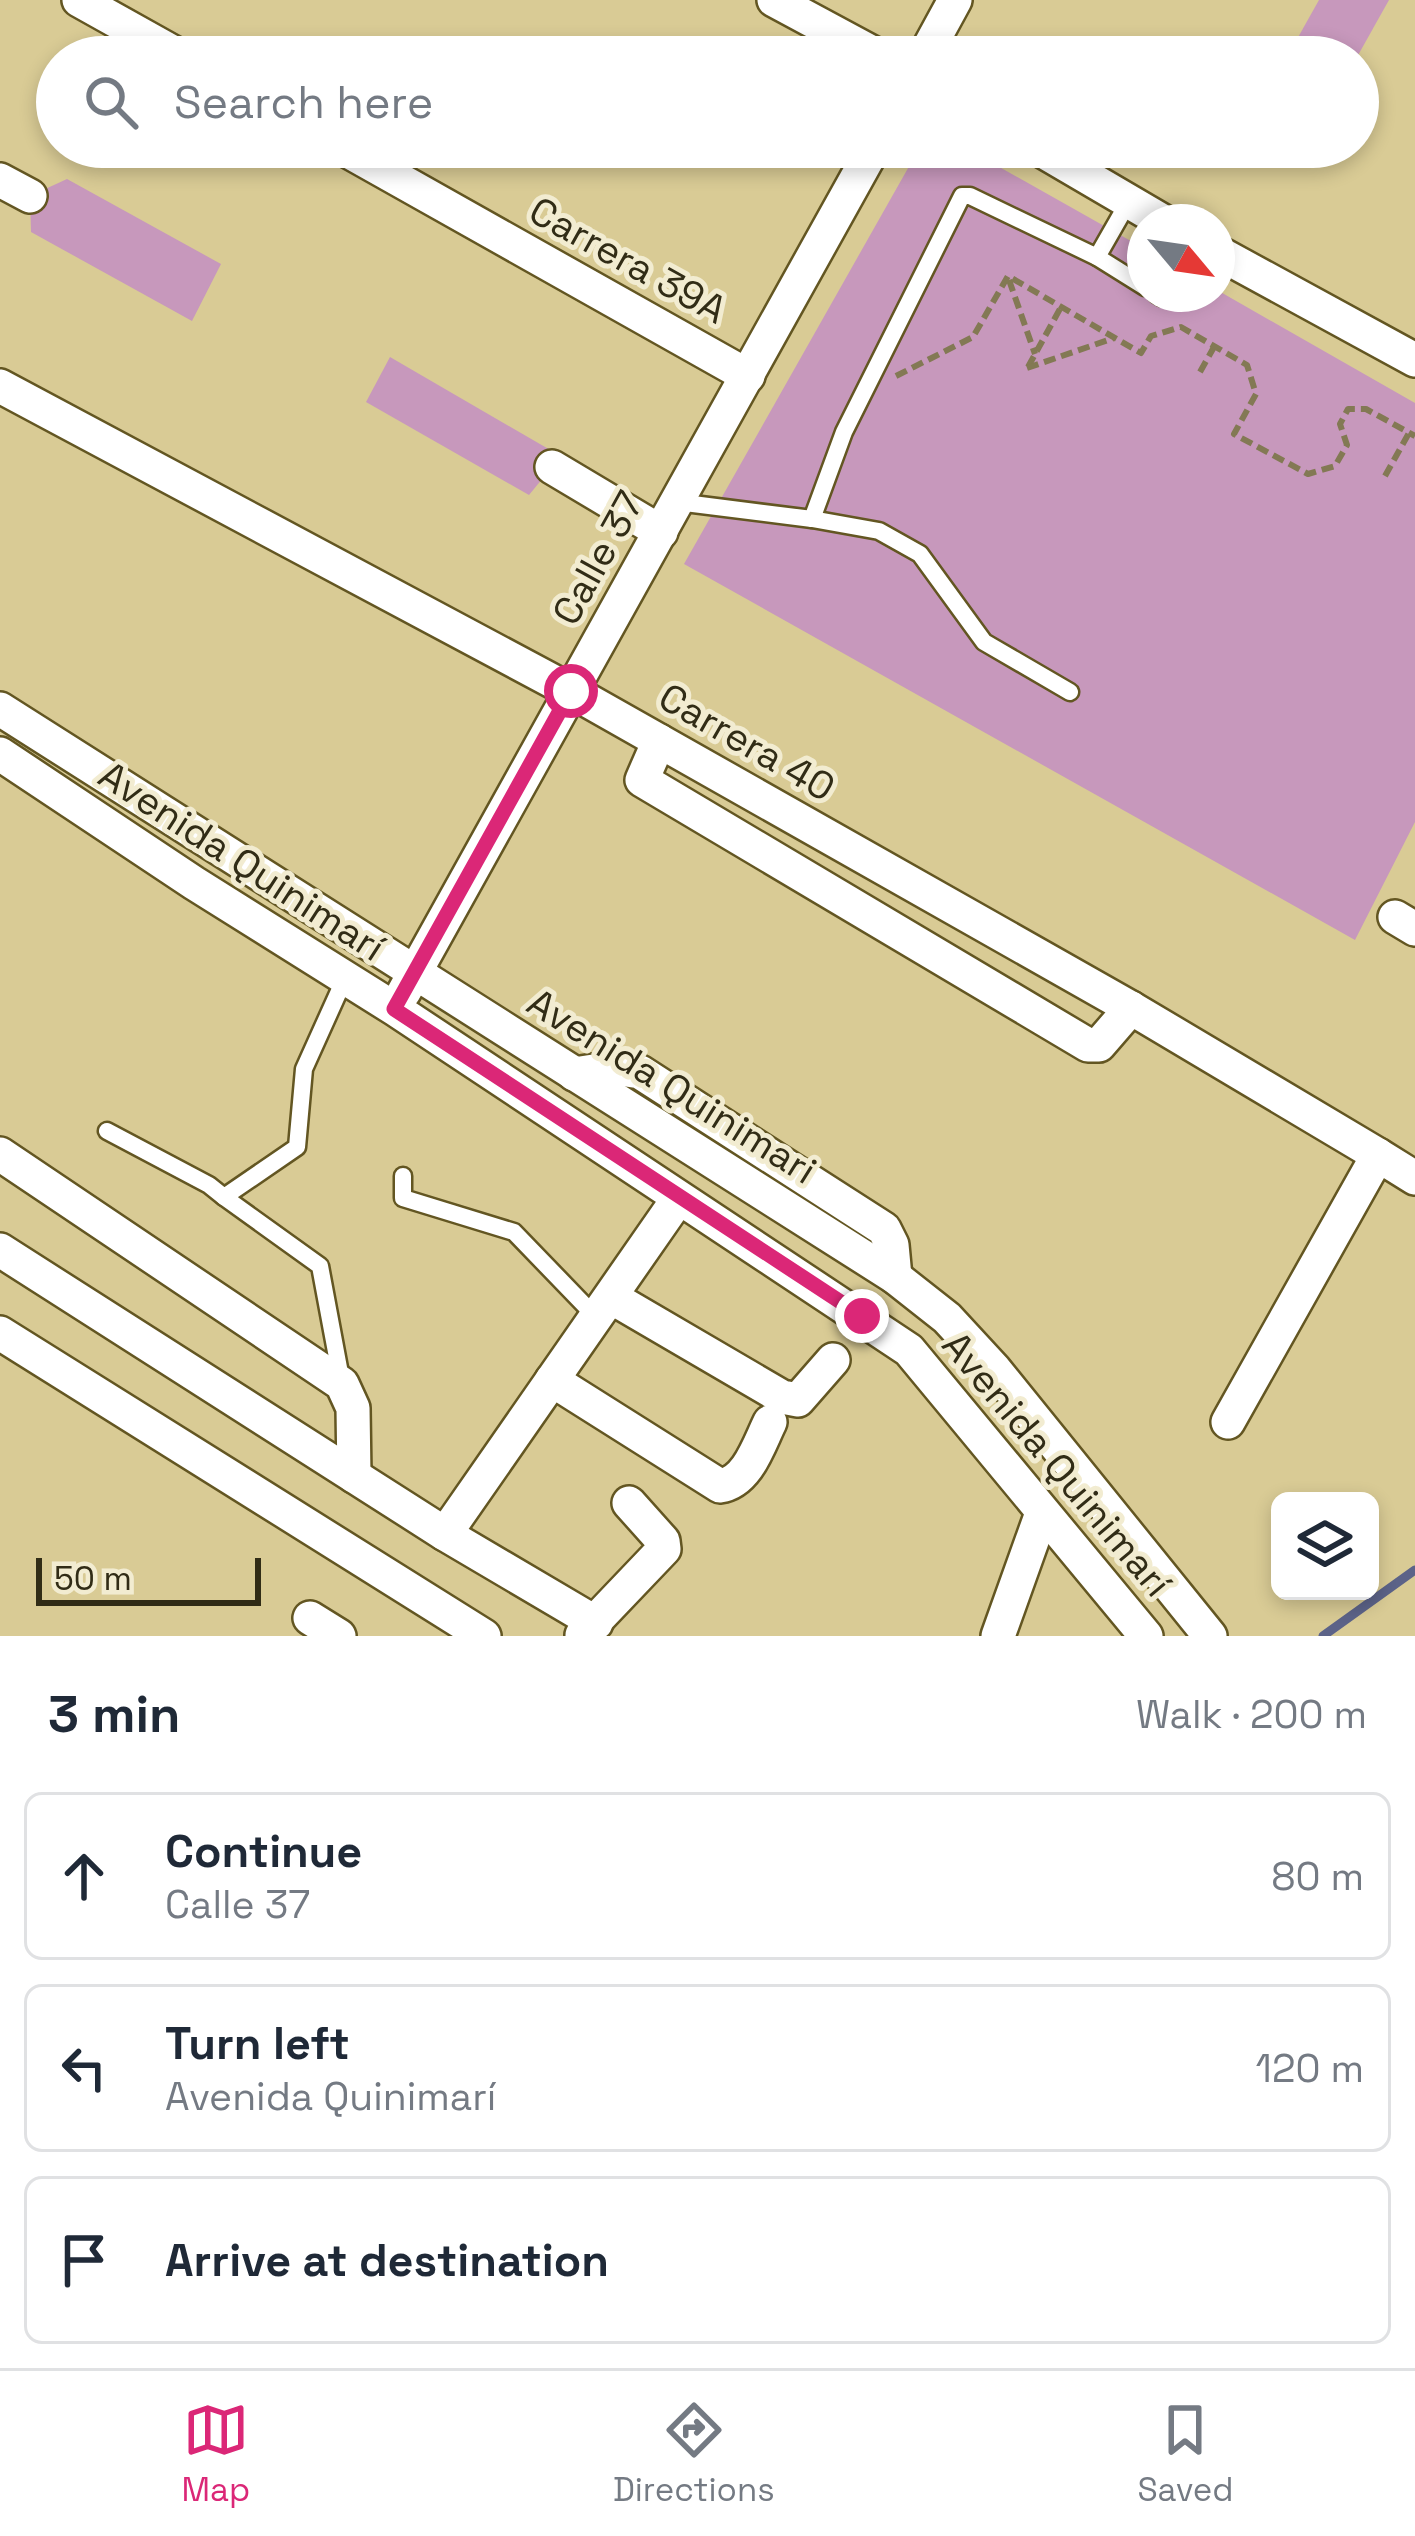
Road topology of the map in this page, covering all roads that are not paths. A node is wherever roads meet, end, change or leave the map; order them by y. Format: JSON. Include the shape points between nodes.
{"nodes":[{"id":1,"x":80,"y":0,"type":"edge"},
{"id":2,"x":774,"y":0,"type":"edge"},
{"id":3,"x":955,"y":0,"type":"edge"},
{"id":4,"x":144,"y":36,"type":"edge"},
{"id":5,"x":841,"y":36,"type":"edge"},
{"id":6,"x":935,"y":36,"type":"edge"},
{"id":7,"x":378,"y":168,"type":"edge"},
{"id":8,"x":862,"y":168,"type":"edge"},
{"id":9,"x":1072,"y":168,"type":"edge"},
{"id":10,"x":1129,"y":201,"type":"junction"},
{"id":11,"x":1134,"y":204,"type":"edge"},
{"id":12,"x":1097,"y":257,"type":"junction"},
{"id":13,"x":1235,"y":262,"type":"edge"},
{"id":14,"x":1127,"y":276,"type":"edge"},
{"id":15,"x":1415,"y":360,"type":"edge"},
{"id":16,"x":748,"y":376,"type":"junction"},
{"id":17,"x":0,"y":386,"type":"edge"},
{"id":18,"x":552,"y":467,"type":"dead end"},
{"id":19,"x":669,"y":517,"type":"junction"},
{"id":20,"x":812,"y":519,"type":"junction"},
{"id":21,"x":571,"y":691,"type":"junction"},
{"id":22,"x":1070,"y":692,"type":"dead end"},
{"id":23,"x":0,"y":710,"type":"edge"},
{"id":24,"x":659,"y":741,"type":"junction"},
{"id":25,"x":0,"y":754,"type":"edge"},
{"id":26,"x":415,"y":973,"type":"junction"},
{"id":27,"x":345,"y":978,"type":"junction"},
{"id":28,"x":1131,"y":1008,"type":"junction"},
{"id":29,"x":394,"y":1009,"type":"junction"},
{"id":30,"x":107,"y":1131,"type":"dead end"},
{"id":31,"x":0,"y":1154,"type":"edge"},
{"id":32,"x":1378,"y":1155,"type":"junction"},
{"id":33,"x":403,"y":1176,"type":"dead end"},
{"id":34,"x":1415,"y":1178,"type":"edge"},
{"id":35,"x":224,"y":1197,"type":"junction"},
{"id":36,"x":678,"y":1199,"type":"junction"},
{"id":37,"x":0,"y":1250,"type":"edge"},
{"id":38,"x":603,"y":1307,"type":"junction"},
{"id":39,"x":0,"y":1333,"type":"edge"},
{"id":40,"x":833,"y":1360,"type":"dead end"},
{"id":41,"x":552,"y":1381,"type":"junction"},
{"id":42,"x":342,"y":1384,"type":"junction"},
{"id":43,"x":770,"y":1422,"type":"dead end"},
{"id":44,"x":1228,"y":1422,"type":"dead end"},
{"id":45,"x":354,"y":1476,"type":"junction"},
{"id":46,"x":629,"y":1503,"type":"dead end"},
{"id":47,"x":1042,"y":1513,"type":"junction"},
{"id":48,"x":445,"y":1534,"type":"junction"},
{"id":49,"x":588,"y":1630,"type":"edge"},
{"id":50,"x":484,"y":1636,"type":"edge"},
{"id":51,"x":998,"y":1636,"type":"edge"},
{"id":52,"x":1146,"y":1636,"type":"edge"},
{"id":53,"x":1210,"y":1636,"type":"edge"}],
"edges":[{"from":1,"to":4,"type":"street"},
{"from":2,"to":5,"type":"street"},
{"from":3,"to":6,"type":"street"},
{"from":7,"to":16,"type":"street","name":"Carrera 39A"},
{"from":8,"to":16,"type":"street","name":"Calle 37"},
{"from":9,"to":10,"type":"street"},
{"from":10,"to":11,"type":"street"},
{"from":10,"to":12,"type":"lane"},
{"from":12,"to":14,"type":"lane"},
{"from":12,"to":20,"type":"lane","via":[[962,196],[844,432]]},
{"from":13,"to":15,"type":"street"},
{"from":16,"to":19,"type":"street","name":"Calle 37"},
{"from":17,"to":21,"type":"street","name":"Carrera 40"},
{"from":18,"to":19,"type":"street"},
{"from":19,"to":20,"type":"lane"},
{"from":19,"to":21,"type":"street","name":"Calle 37"},
{"from":20,"to":22,"type":"lane","via":[[879,531],[920,554],[984,642]]},
{"from":21,"to":24,"type":"street","name":"Carrera 40"},
{"from":21,"to":26,"type":"street","name":"Calle 37"},
{"from":23,"to":26,"type":"street","name":"Avenida Quinimari"},
{"from":24,"to":28,"type":"street","name":"Carrera 40"},
{"from":24,"to":28,"type":"street","via":[[643,780],[1088,1045],[1099,1045]]},
{"from":25,"to":27,"type":"street","name":"Avenida Quinimarí"},
{"from":26,"to":29,"type":"street","name":"Calle 37"},
{"from":26,"to":53,"type":"street","name":"Avenida Quinimari","via":[[574,1074],[640,1072],[884,1229],[895,1277],[995,1370]]},
{"from":27,"to":29,"type":"street","name":"Avenida Quinimarí"},
{"from":27,"to":35,"type":"lane","via":[[304,1070],[298,1147]]},
{"from":28,"to":32,"type":"street","name":"Carrera 40"},
{"from":29,"to":36,"type":"street","name":"Avenida Quinimarí"},
{"from":30,"to":35,"type":"lane"},
{"from":31,"to":42,"type":"street"},
{"from":32,"to":34,"type":"street","name":"Carrera 40"},
{"from":32,"to":44,"type":"street"},
{"from":33,"to":38,"type":"lane","via":[[403,1198],[514,1232]]},
{"from":35,"to":42,"type":"lane","via":[[320,1266]]},
{"from":36,"to":38,"type":"street"},
{"from":36,"to":47,"type":"street","name":"Avenida Quinimarí","via":[[909,1350]]},
{"from":37,"to":45,"type":"street"},
{"from":38,"to":40,"type":"street","via":[[782,1397],[798,1400]]},
{"from":38,"to":41,"type":"street"},
{"from":39,"to":50,"type":"street"},
{"from":41,"to":43,"type":"street","via":[[720,1486],[745,1471]]},
{"from":41,"to":48,"type":"street"},
{"from":42,"to":45,"type":"street","via":[[353,1408]]},
{"from":45,"to":48,"type":"street"},
{"from":46,"to":49,"type":"street","via":[[664,1549]]},
{"from":47,"to":51,"type":"street"},
{"from":47,"to":52,"type":"street","name":"Avenida Quinimarí"},
{"from":48,"to":49,"type":"street"}]}
